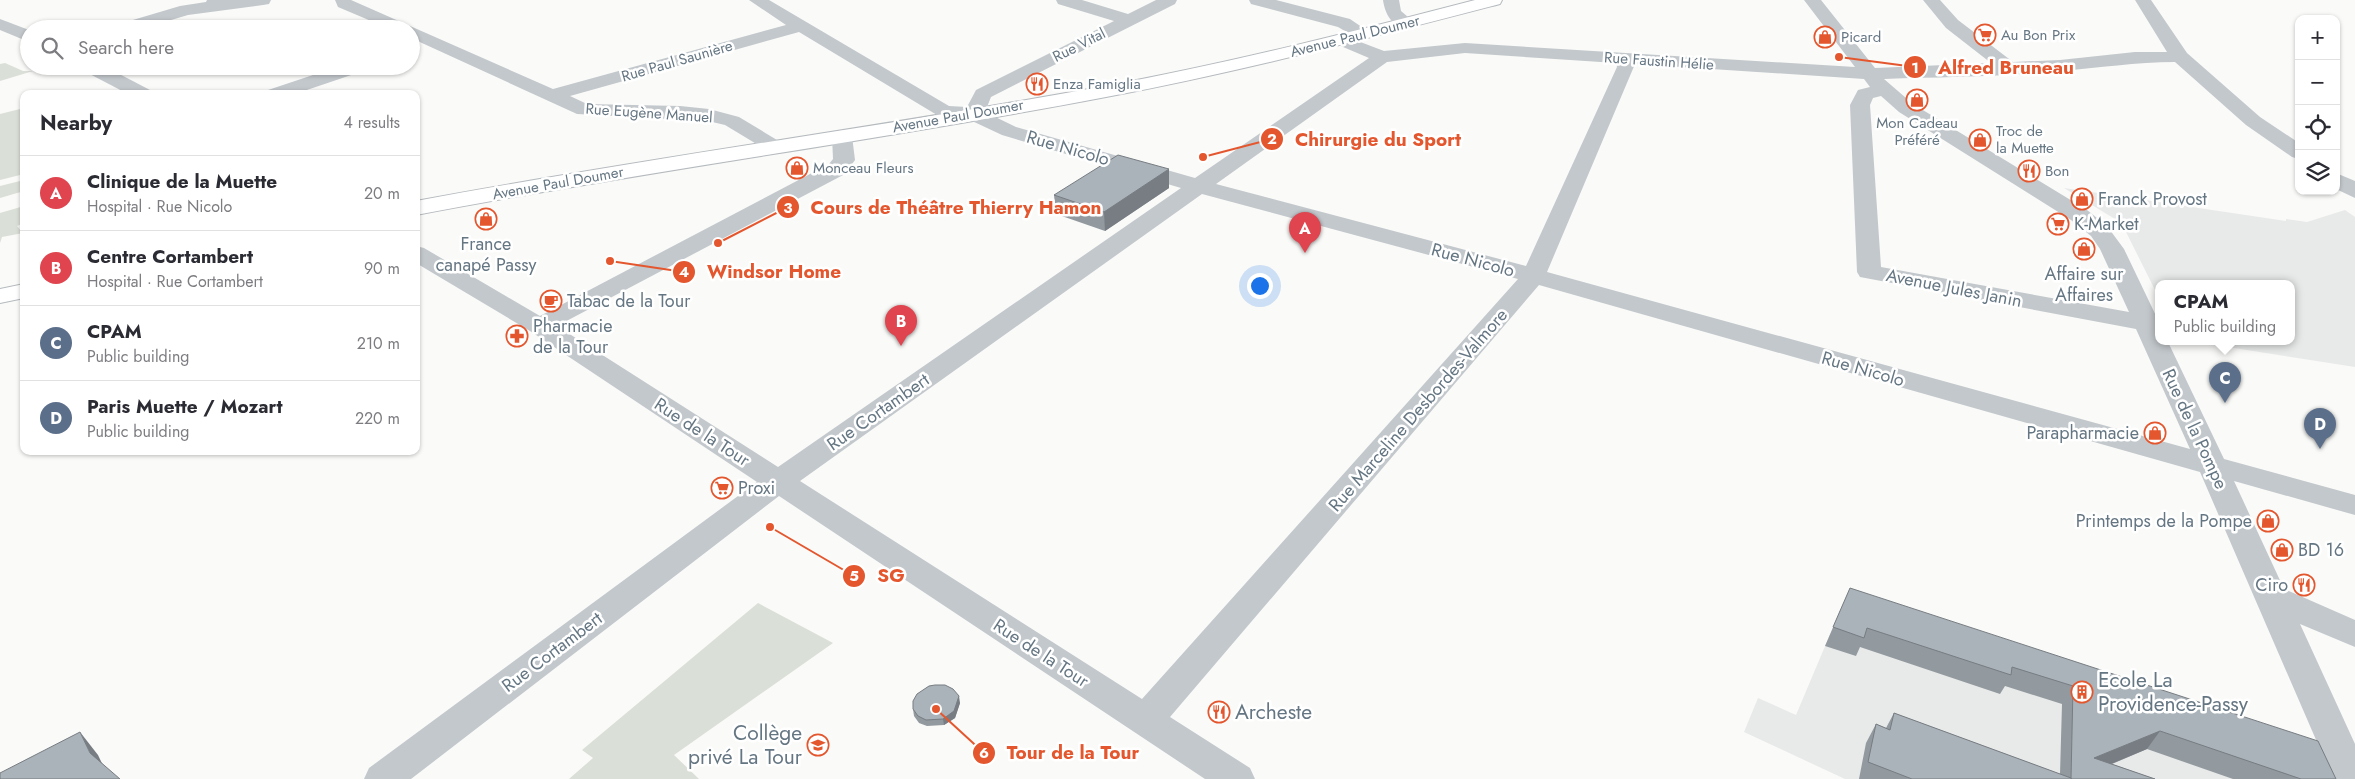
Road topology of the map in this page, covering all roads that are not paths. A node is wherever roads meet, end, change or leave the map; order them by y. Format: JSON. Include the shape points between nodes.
{"nodes":[{"id":1,"x":263,"y":0,"type":"edge"},
{"id":2,"x":343,"y":0,"type":"edge"},
{"id":3,"x":757,"y":0,"type":"edge"},
{"id":4,"x":1064,"y":0,"type":"edge"},
{"id":5,"x":1169,"y":0,"type":"edge"},
{"id":6,"x":1257,"y":0,"type":"edge"},
{"id":7,"x":1391,"y":0,"type":"edge"},
{"id":8,"x":1494,"y":0,"type":"edge"},
{"id":9,"x":1812,"y":0,"type":"edge"},
{"id":10,"x":1931,"y":0,"type":"edge"},
{"id":11,"x":2143,"y":0,"type":"edge"},
{"id":12,"x":214,"y":3,"type":"edge"},
{"id":13,"x":152,"y":20,"type":"edge"},
{"id":14,"x":385,"y":20,"type":"edge"},
{"id":15,"x":1129,"y":20,"type":"junction"},
{"id":16,"x":1406,"y":23,"type":"junction"},
{"id":17,"x":0,"y":24,"type":"edge"},
{"id":18,"x":801,"y":26,"type":"junction"},
{"id":19,"x":20,"y":33,"type":"edge"},
{"id":20,"x":1364,"y":34,"type":"junction"},
{"id":21,"x":420,"y":35,"type":"edge"},
{"id":22,"x":1342,"y":40,"type":"junction"},
{"id":23,"x":435,"y":42,"type":"junction"},
{"id":24,"x":420,"y":46,"type":"edge"},
{"id":25,"x":1382,"y":57,"type":"junction"},
{"id":26,"x":2180,"y":57,"type":"junction"},
{"id":27,"x":1625,"y":59,"type":"junction"},
{"id":28,"x":2010,"y":68,"type":"junction"},
{"id":29,"x":106,"y":75,"type":"edge"},
{"id":30,"x":333,"y":75,"type":"edge"},
{"id":31,"x":1877,"y":82,"type":"junction"},
{"id":32,"x":135,"y":90,"type":"edge"},
{"id":33,"x":287,"y":90,"type":"edge"},
{"id":34,"x":552,"y":95,"type":"junction"},
{"id":35,"x":974,"y":114,"type":"junction"},
{"id":36,"x":842,"y":136,"type":"junction"},
{"id":37,"x":775,"y":147,"type":"junction"},
{"id":38,"x":2295,"y":150,"type":"edge"},
{"id":39,"x":2340,"y":182,"type":"edge"},
{"id":40,"x":1199,"y":186,"type":"junction"},
{"id":41,"x":2355,"y":191,"type":"edge"},
{"id":42,"x":420,"y":207,"type":"edge"},
{"id":43,"x":420,"y":255,"type":"edge"},
{"id":44,"x":1532,"y":276,"type":"junction"},
{"id":45,"x":20,"y":292,"type":"edge"},
{"id":46,"x":0,"y":296,"type":"edge"},
{"id":47,"x":2145,"y":324,"type":"junction"},
{"id":48,"x":539,"y":326,"type":"junction"},
{"id":49,"x":2213,"y":467,"type":"junction"},
{"id":50,"x":779,"y":481,"type":"junction"},
{"id":51,"x":2355,"y":505,"type":"edge"},
{"id":52,"x":2269,"y":596,"type":"junction"},
{"id":53,"x":2355,"y":634,"type":"edge"},
{"id":54,"x":1145,"y":720,"type":"junction"},
{"id":55,"x":383,"y":779,"type":"edge"},
{"id":56,"x":1236,"y":779,"type":"edge"},
{"id":57,"x":2352,"y":779,"type":"edge"}],
"edges":[{"from":1,"to":12,"type":"street"},
{"from":2,"to":14,"type":"street"},
{"from":3,"to":18,"type":"street","name":"Rue Nicolo"},
{"from":4,"to":15,"type":"street"},
{"from":5,"to":15,"type":"street","name":"Rue Vital"},
{"from":6,"to":20,"type":"street","via":[[1344,24]]},
{"from":7,"to":16,"type":"street","via":[[1394,13]]},
{"from":8,"to":16,"type":"main road","name":"Avenue Paul Doumer"},
{"from":9,"to":31,"type":"street","name":"Rue de la Pompe"},
{"from":10,"to":28,"type":"street","via":[[1952,24]]},
{"from":11,"to":26,"type":"street"},
{"from":12,"to":13,"type":"street"},
{"from":15,"to":35,"type":"street","name":"Rue Vital","via":[[983,94]]},
{"from":16,"to":20,"type":"main road","name":"Avenue Paul Doumer"},
{"from":17,"to":19,"type":"street"},
{"from":18,"to":34,"type":"street","name":"Rue Paul Saunière"},
{"from":18,"to":35,"type":"street","name":"Rue Nicolo","via":[[944,111]]},
{"from":20,"to":22,"type":"main road","name":"Avenue Paul Doumer"},
{"from":21,"to":23,"type":"street","name":"Rue Eugène Manuel"},
{"from":22,"to":25,"type":"street"},
{"from":22,"to":35,"type":"main road","name":"Avenue Paul Doumer","via":[[1206,72]]},
{"from":23,"to":24,"type":"street"},
{"from":23,"to":34,"type":"street","name":"Rue Eugène Manuel"},
{"from":25,"to":27,"type":"street","name":"Rue Faustin Hélie","via":[[1448,48]]},
{"from":25,"to":40,"type":"street","name":"Rue Cortambert"},
{"from":26,"to":28,"type":"street","via":[[2135,57],[2103,63]]},
{"from":26,"to":38,"type":"street","via":[[2253,121]]},
{"from":27,"to":31,"type":"street","name":"Rue Faustin Hélie"},
{"from":27,"to":44,"type":"street","name":"Rue Marceline Desbordes-Valmore","via":[[1626,67]]},
{"from":28,"to":31,"type":"street"},
{"from":29,"to":32,"type":"street"},
{"from":30,"to":33,"type":"street"},
{"from":31,"to":47,"type":"street","name":"Rue de la Pompe","via":[[1906,108],[2079,215],[2099,232],[2112,248]]},
{"from":31,"to":47,"type":"street","name":"Avenue Jules Janin","via":[[1865,94],[1860,105],[1870,272]]},
{"from":34,"to":37,"type":"street","name":"Rue Eugène Manuel","via":[[588,111],[708,115],[732,121]]},
{"from":35,"to":36,"type":"main road","name":"Avenue Paul Doumer"},
{"from":35,"to":40,"type":"street","name":"Rue Nicolo","via":[[1008,131]]},
{"from":36,"to":37,"type":"main road","name":"Avenue Paul Doumer"},
{"from":36,"to":48,"type":"street","via":[[844,160],[837,169]]},
{"from":37,"to":42,"type":"main road","name":"Avenue Paul Doumer"},
{"from":39,"to":41,"type":"street"},
{"from":40,"to":44,"type":"street","name":"Rue Nicolo"},
{"from":40,"to":50,"type":"street","name":"Rue Cortambert"},
{"from":43,"to":48,"type":"street","name":"Rue de la Tour"},
{"from":44,"to":49,"type":"street","name":"Rue Nicolo"},
{"from":44,"to":54,"type":"street","name":"Rue Marceline Desbordes-Valmore","via":[[1524,290]]},
{"from":45,"to":46,"type":"main road"},
{"from":47,"to":49,"type":"street","name":"Rue de la Pompe"},
{"from":48,"to":50,"type":"street","name":"Rue de la Tour"},
{"from":49,"to":51,"type":"street","name":"Rue Nicolo"},
{"from":49,"to":52,"type":"street","name":"Rue de la Pompe"},
{"from":50,"to":54,"type":"street","name":"Rue de la Tour"},
{"from":50,"to":55,"type":"street","name":"Rue Cortambert"},
{"from":52,"to":53,"type":"street"},
{"from":52,"to":57,"type":"street","name":"Rue de la Pompe"},
{"from":54,"to":56,"type":"street","name":"Rue de la Tour"}]}
